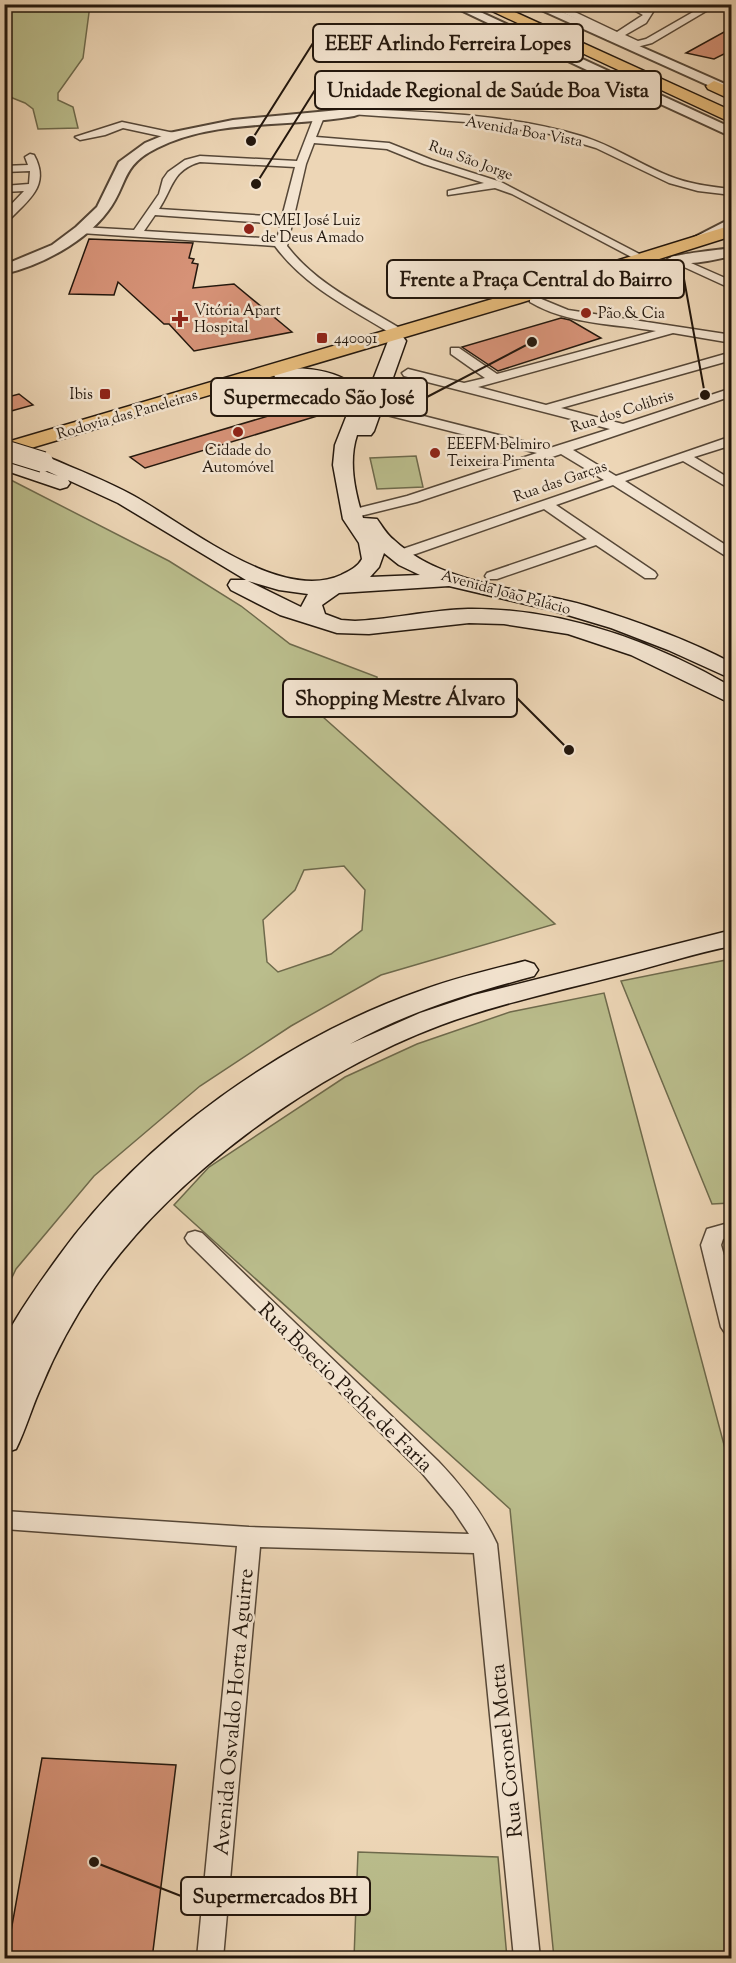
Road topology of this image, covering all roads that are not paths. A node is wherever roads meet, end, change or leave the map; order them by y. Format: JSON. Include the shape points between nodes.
{"nodes":[{"id":1,"x":453,"y":4,"type":"edge"},
{"id":2,"x":484,"y":4,"type":"edge"},
{"id":3,"x":501,"y":4,"type":"edge"},
{"id":4,"x":533,"y":4,"type":"edge"},
{"id":5,"x":549,"y":4,"type":"edge"},
{"id":6,"x":627,"y":4,"type":"edge"},
{"id":7,"x":654,"y":4,"type":"edge"},
{"id":8,"x":714,"y":4,"type":"edge"},
{"id":9,"x":517,"y":8,"type":"edge"},
{"id":10,"x":649,"y":14,"type":"junction"},
{"id":11,"x":496,"y":23,"type":"junction"},
{"id":12,"x":538,"y":29,"type":"junction"},
{"id":13,"x":614,"y":37,"type":"junction"},
{"id":14,"x":573,"y":41,"type":"junction"},
{"id":15,"x":630,"y":86,"type":"junction"},
{"id":16,"x":714,"y":86,"type":"joint"},
{"id":17,"x":729,"y":105,"type":"edge"},
{"id":18,"x":354,"y":112,"type":"junction"},
{"id":19,"x":320,"y":117,"type":"junction"},
{"id":20,"x":732,"y":126,"type":"edge"},
{"id":21,"x":732,"y":133,"type":"edge"},
{"id":22,"x":174,"y":136,"type":"junction"},
{"id":23,"x":81,"y":137,"type":"dead end"},
{"id":24,"x":310,"y":140,"type":"junction"},
{"id":25,"x":30,"y":157,"type":"dead end"},
{"id":26,"x":301,"y":164,"type":"junction"},
{"id":27,"x":35,"y":168,"type":"junction"},
{"id":28,"x":4,"y":169,"type":"edge"},
{"id":29,"x":497,"y":184,"type":"junction"},
{"id":30,"x":34,"y":186,"type":"junction"},
{"id":31,"x":4,"y":189,"type":"edge"},
{"id":32,"x":732,"y":192,"type":"edge"},
{"id":33,"x":452,"y":193,"type":"dead end"},
{"id":34,"x":153,"y":212,"type":"junction"},
{"id":35,"x":4,"y":219,"type":"edge"},
{"id":36,"x":288,"y":221,"type":"junction"},
{"id":37,"x":732,"y":222,"type":"edge"},
{"id":38,"x":81,"y":230,"type":"junction"},
{"id":39,"x":732,"y":230,"type":"edge"},
{"id":40,"x":138,"y":232,"type":"junction"},
{"id":41,"x":732,"y":241,"type":"edge"},
{"id":42,"x":280,"y":243,"type":"junction"},
{"id":43,"x":690,"y":243,"type":"junction"},
{"id":44,"x":732,"y":252,"type":"edge"},
{"id":45,"x":643,"y":259,"type":"junction"},
{"id":46,"x":675,"y":259,"type":"junction"},
{"id":47,"x":4,"y":270,"type":"edge"},
{"id":48,"x":732,"y":286,"type":"edge"},
{"id":49,"x":523,"y":301,"type":"junction"},
{"id":50,"x":671,"y":330,"type":"junction"},
{"id":51,"x":398,"y":337,"type":"junction"},
{"id":52,"x":732,"y":339,"type":"edge"},
{"id":53,"x":455,"y":351,"type":"dead end"},
{"id":54,"x":732,"y":356,"type":"edge"},
{"id":55,"x":408,"y":373,"type":"dead end"},
{"id":56,"x":283,"y":375,"type":"junction"},
{"id":57,"x":494,"y":378,"type":"junction"},
{"id":58,"x":380,"y":382,"type":"junction"},
{"id":59,"x":344,"y":387,"type":"junction"},
{"id":60,"x":465,"y":387,"type":"junction"},
{"id":61,"x":732,"y":392,"type":"edge"},
{"id":62,"x":549,"y":408,"type":"junction"},
{"id":63,"x":384,"y":410,"type":"dead end"},
{"id":64,"x":623,"y":428,"type":"junction"},
{"id":65,"x":732,"y":440,"type":"edge"},
{"id":66,"x":4,"y":450,"type":"edge"},
{"id":67,"x":555,"y":450,"type":"junction"},
{"id":68,"x":683,"y":456,"type":"junction"},
{"id":69,"x":4,"y":457,"type":"edge"},
{"id":70,"x":24,"y":465,"type":"edge"},
{"id":71,"x":614,"y":480,"type":"junction"},
{"id":72,"x":732,"y":486,"type":"edge"},
{"id":73,"x":545,"y":504,"type":"junction"},
{"id":74,"x":360,"y":513,"type":"junction"},
{"id":75,"x":596,"y":540,"type":"junction"},
{"id":76,"x":399,"y":555,"type":"junction"},
{"id":77,"x":732,"y":556,"type":"edge"},
{"id":78,"x":650,"y":575,"type":"dead end"},
{"id":79,"x":492,"y":576,"type":"dead end"},
{"id":80,"x":456,"y":581,"type":"junction"},
{"id":81,"x":334,"y":587,"type":"junction"},
{"id":82,"x":568,"y":607,"type":"junction"},
{"id":83,"x":442,"y":618,"type":"junction"},
{"id":84,"x":328,"y":624,"type":"junction"},
{"id":85,"x":552,"y":624,"type":"junction"},
{"id":86,"x":732,"y":672,"type":"edge"},
{"id":87,"x":732,"y":697,"type":"edge"},
{"id":88,"x":732,"y":928,"type":"edge"},
{"id":89,"x":732,"y":938,"type":"edge"},
{"id":90,"x":732,"y":951,"type":"edge"},
{"id":91,"x":670,"y":954,"type":"junction"},
{"id":92,"x":723,"y":1232,"type":"edge"},
{"id":93,"x":195,"y":1238,"type":"dead end"},
{"id":94,"x":732,"y":1328,"type":"edge"},
{"id":95,"x":4,"y":1368,"type":"edge"},
{"id":96,"x":4,"y":1440,"type":"edge"},
{"id":97,"x":4,"y":1520,"type":"edge"},
{"id":98,"x":249,"y":1537,"type":"junction"},
{"id":99,"x":485,"y":1544,"type":"junction"},
{"id":100,"x":210,"y":1959,"type":"edge"},
{"id":101,"x":527,"y":1959,"type":"edge"}],
"edges":[{"from":1,"to":11,"type":"street"},
{"from":2,"to":12,"type":"main road"},
{"from":3,"to":9,"type":"main road"},
{"from":4,"to":13,"type":"street"},
{"from":5,"to":13,"type":"street"},
{"from":6,"to":10,"type":"street"},
{"from":7,"to":10,"type":"street"},
{"from":8,"to":13,"type":"street","via":[[645,43],[634,44]]},
{"from":9,"to":14,"type":"main road"},
{"from":10,"to":13,"type":"street"},
{"from":11,"to":12,"type":"main road"},
{"from":11,"to":15,"type":"street"},
{"from":12,"to":14,"type":"main road"},
{"from":13,"to":16,"type":"street"},
{"from":14,"to":17,"type":"main road"},
{"from":14,"to":20,"type":"main road"},
{"from":15,"to":18,"type":"street","via":[[531,75],[406,79],[384,85]]},
{"from":15,"to":21,"type":"street"},
{"from":16,"to":17,"type":"main road"},
{"from":18,"to":19,"type":"street","name":"Avenida Boa Vista"},
{"from":18,"to":32,"type":"street","name":"Avenida Boa Vista","via":[[436,116],[541,130],[575,138],[678,183]]},
{"from":19,"to":22,"type":"street","name":"Avenida Boa Vista","via":[[232,123]]},
{"from":19,"to":24,"type":"street"},
{"from":22,"to":23,"type":"street","via":[[122,125]]},
{"from":22,"to":38,"type":"street","name":"Avenida Boa Vista","via":[[124,165],[103,209]]},
{"from":24,"to":26,"type":"street"},
{"from":24,"to":29,"type":"street","name":"Rua São Jorge","via":[[389,146]]},
{"from":25,"to":27,"type":"street"},
{"from":26,"to":34,"type":"street","via":[[200,159],[189,162],[168,179]]},
{"from":26,"to":36,"type":"street"},
{"from":27,"to":28,"type":"street"},
{"from":27,"to":30,"type":"street"},
{"from":29,"to":33,"type":"street"},
{"from":29,"to":45,"type":"street","name":"Rua São Jorge"},
{"from":30,"to":31,"type":"street"},
{"from":30,"to":35,"type":"street"},
{"from":34,"to":36,"type":"street"},
{"from":34,"to":40,"type":"street"},
{"from":36,"to":42,"type":"street"},
{"from":37,"to":43,"type":"street"},
{"from":38,"to":40,"type":"street"},
{"from":38,"to":47,"type":"street","name":"Avenida Boa Vista","via":[[57,249]]},
{"from":39,"to":43,"type":"main road","name":"Rodovia das Paneleiras"},
{"from":40,"to":42,"type":"street"},
{"from":41,"to":46,"type":"main road","name":"Rodovia das Paneleiras"},
{"from":42,"to":51,"type":"street","via":[[292,263],[308,278]]},
{"from":43,"to":45,"type":"main road","name":"Rodovia das Paneleiras"},
{"from":44,"to":46,"type":"street"},
{"from":45,"to":49,"type":"main road","name":"Rodovia das Paneleiras"},
{"from":46,"to":48,"type":"street"},
{"from":46,"to":49,"type":"main road","name":"Rodovia das Paneleiras"},
{"from":49,"to":50,"type":"street"},
{"from":49,"to":51,"type":"main road","name":"Rodovia das Paneleiras"},
{"from":50,"to":52,"type":"street"},
{"from":50,"to":57,"type":"street"},
{"from":51,"to":56,"type":"main road","name":"Rodovia das Paneleiras"},
{"from":51,"to":58,"type":"main road","name":"Avenida João Palácio"},
{"from":51,"to":66,"type":"main road","name":"Rodovia das Paneleiras"},
{"from":53,"to":57,"type":"street"},
{"from":54,"to":62,"type":"street"},
{"from":55,"to":60,"type":"street"},
{"from":56,"to":59,"type":"main road","via":[[321,378]]},
{"from":56,"to":69,"type":"main road","name":"Rodovia das Paneleiras"},
{"from":57,"to":60,"type":"street"},
{"from":58,"to":59,"type":"main road","via":[[354,375],[345,380]]},
{"from":58,"to":74,"type":"main road","name":"Avenida João Palácio","via":[[356,457]]},
{"from":59,"to":74,"type":"main road","name":"Avenida João Palácio","via":[[357,398],[360,407],[343,454]]},
{"from":60,"to":62,"type":"street"},
{"from":61,"to":64,"type":"street","name":"Rua dos Colibris"},
{"from":62,"to":64,"type":"street"},
{"from":63,"to":67,"type":"street"},
{"from":64,"to":67,"type":"street","name":"Rua dos Colibris"},
{"from":65,"to":68,"type":"street","name":"Rua das Garças"},
{"from":66,"to":70,"type":"main road","bridge":true},
{"from":67,"to":71,"type":"street"},
{"from":67,"to":74,"type":"street","name":"Rua dos Colibris"},
{"from":68,"to":71,"type":"street","name":"Rua das Garças"},
{"from":68,"to":72,"type":"street"},
{"from":70,"to":81,"type":"main road","via":[[86,480],[265,581],[295,587]]},
{"from":70,"to":84,"type":"main road","via":[[103,504],[272,603]]},
{"from":71,"to":73,"type":"street","name":"Rua das Garças"},
{"from":71,"to":77,"type":"street"},
{"from":73,"to":75,"type":"street"},
{"from":73,"to":76,"type":"street","name":"Rua das Garças"},
{"from":74,"to":76,"type":"main road","name":"Avenida João Palácio","via":[[379,538]]},
{"from":74,"to":81,"type":"main road","name":"Avenida João Palácio","via":[[358,529],[371,546],[373,558],[365,570]]},
{"from":75,"to":78,"type":"street"},
{"from":75,"to":79,"type":"street"},
{"from":76,"to":80,"type":"main road","name":"Avenida João Palácio"},
{"from":80,"to":81,"type":"main road"},
{"from":80,"to":82,"type":"main road","name":"Avenida João Palácio"},
{"from":80,"to":83,"type":"main road","via":[[462,601]]},
{"from":81,"to":84,"type":"main road","name":"Avenida João Palácio","via":[[316,597],[311,605],[316,618]]},
{"from":82,"to":85,"type":"main road","via":[[515,598],[501,603],[520,616]]},
{"from":82,"to":86,"type":"main road","name":"Avenida João Palácio","via":[[658,638]]},
{"from":83,"to":84,"type":"main road","name":"Avenida João Palácio","via":[[364,628]]},
{"from":83,"to":85,"type":"main road","name":"Avenida João Palácio","via":[[494,617]]},
{"from":85,"to":87,"type":"main road","name":"Avenida João Palácio","via":[[597,635],[653,656]]},
{"from":88,"to":95,"type":"main road","via":[[459,987],[375,1020],[285,1066],[199,1129],[110,1212],[55,1285]]},
{"from":89,"to":91,"type":"main road"},
{"from":90,"to":91,"type":"main road"},
{"from":91,"to":96,"type":"main road","via":[[510,993],[402,1030],[322,1071],[239,1127],[160,1191],[93,1267],[62,1311],[19,1399]]},
{"from":92,"to":94,"type":"street","via":[[712,1252]]},
{"from":93,"to":99,"type":"street","name":"Rua Boecio Pache de Faria","via":[[430,1467],[468,1511]]},
{"from":97,"to":98,"type":"street"},
{"from":98,"to":99,"type":"street"},
{"from":98,"to":100,"type":"street","name":"Avenida Osvaldo Horta Aguirre"},
{"from":99,"to":101,"type":"street","name":"Rua Coronel Motta"}]}
